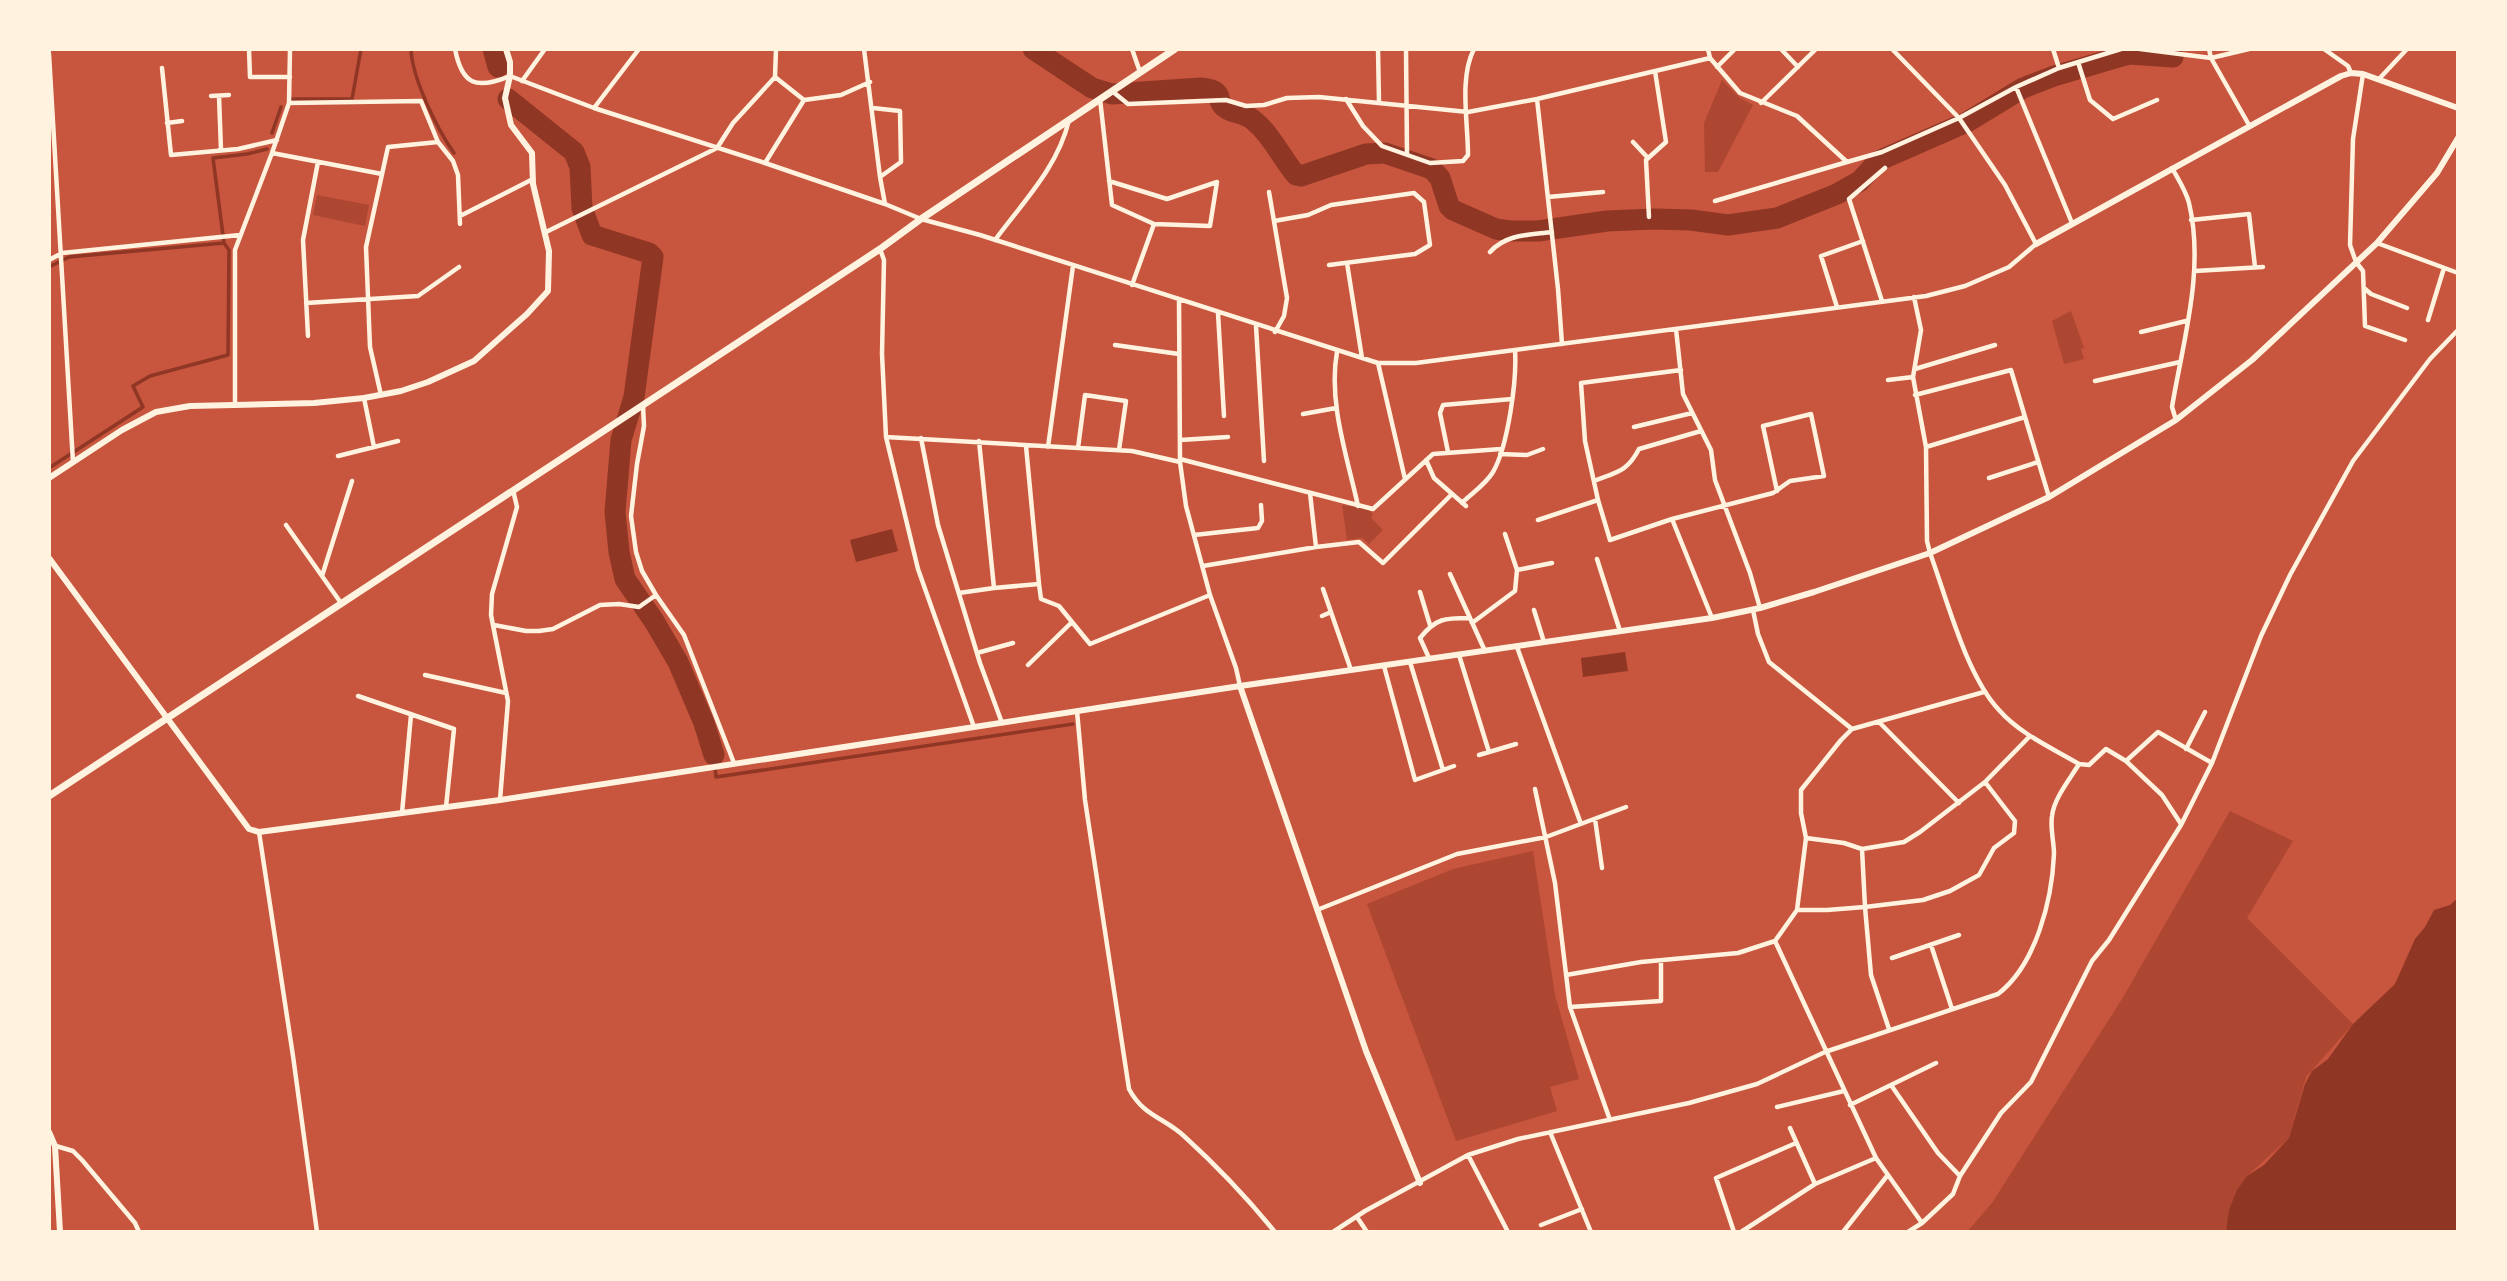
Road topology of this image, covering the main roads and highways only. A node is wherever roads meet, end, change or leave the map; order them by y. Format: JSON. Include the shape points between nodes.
{"nodes":[{"id":1,"x":1175,"y":49,"type":"edge"},
{"id":2,"x":49,"y":796,"type":"edge"}],
"edges":[{"from":1,"to":2,"type":"main road","via":[[880,249]]}]}
